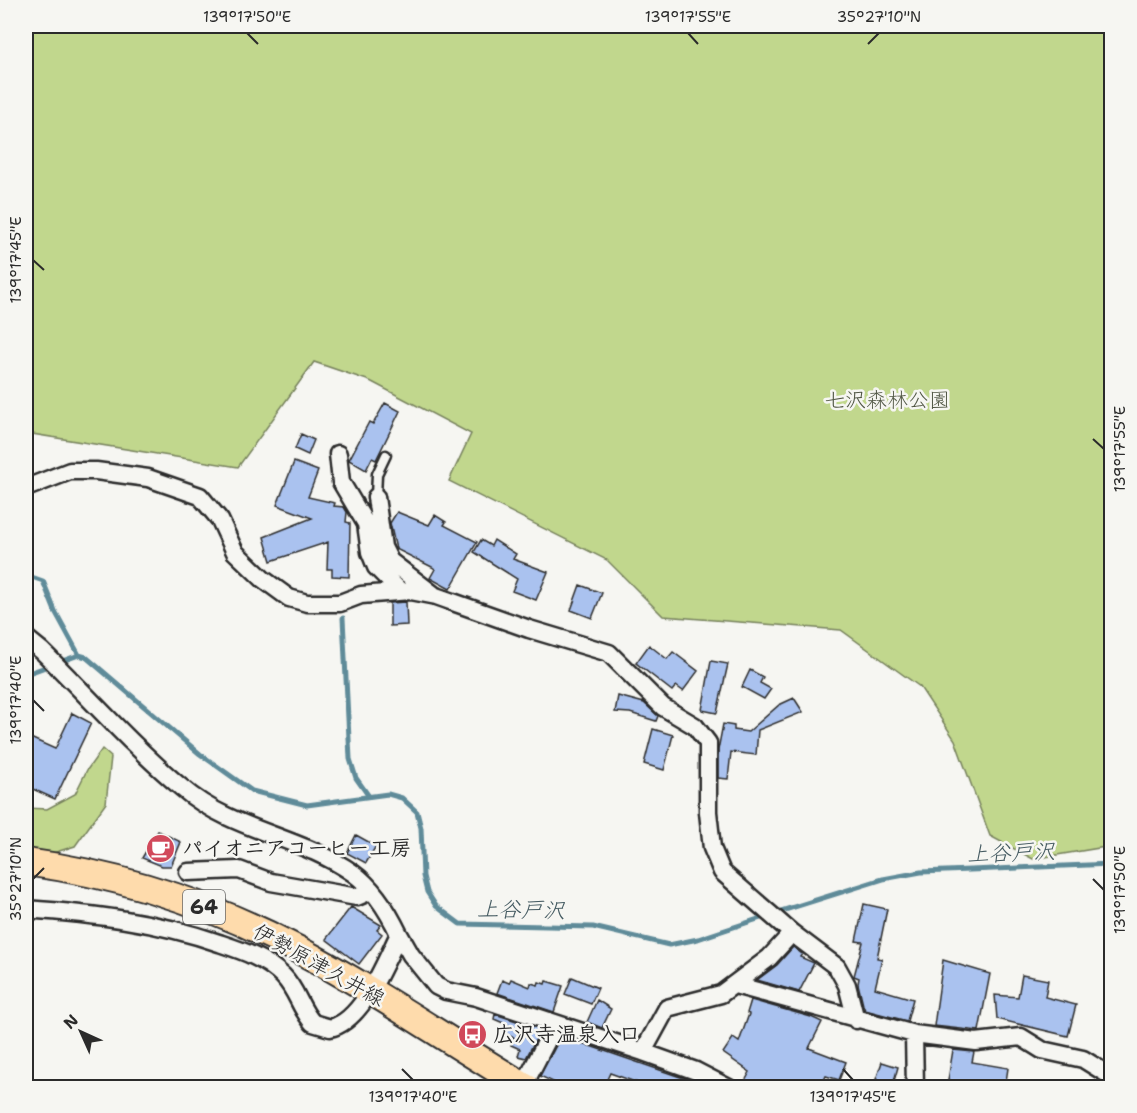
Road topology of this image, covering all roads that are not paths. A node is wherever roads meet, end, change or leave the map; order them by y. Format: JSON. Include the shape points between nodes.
{"nodes":[{"id":1,"x":338,"y":454,"type":"dead end"},
{"id":2,"x":386,"y":455,"type":"dead end"},
{"id":3,"x":26,"y":488,"type":"edge"},
{"id":4,"x":376,"y":498,"type":"joint"},
{"id":5,"x":399,"y":591,"type":"junction"},
{"id":6,"x":436,"y":596,"type":"junction"},
{"id":7,"x":26,"y":638,"type":"edge"},
{"id":8,"x":26,"y":862,"type":"edge"},
{"id":9,"x":188,"y":872,"type":"dead end"},
{"id":10,"x":371,"y":891,"type":"junction"},
{"id":11,"x":26,"y":909,"type":"edge"},
{"id":12,"x":787,"y":928,"type":"junction"},
{"id":13,"x":399,"y":934,"type":"junction"},
{"id":14,"x":735,"y":985,"type":"junction"},
{"id":15,"x":369,"y":992,"type":"junction"},
{"id":16,"x":856,"y":1020,"type":"junction"},
{"id":17,"x":555,"y":1024,"type":"junction"},
{"id":18,"x":914,"y":1034,"type":"junction"},
{"id":19,"x":643,"y":1052,"type":"junction"},
{"id":20,"x":1112,"y":1077,"type":"edge"},
{"id":21,"x":525,"y":1086,"type":"edge"},
{"id":22,"x":729,"y":1088,"type":"edge"},
{"id":23,"x":915,"y":1088,"type":"edge"}],
"edges":[{"from":1,"to":5,"type":"street","via":[[341,482],[366,524],[376,567]]},
{"from":2,"to":4,"type":"lane","via":[[377,474]]},
{"from":3,"to":5,"type":"street","via":[[70,471],[148,478],[200,496],[220,520],[235,552],[290,598],[307,603],[340,603]]},
{"from":4,"to":6,"type":"street","via":[[383,548],[390,561]]},
{"from":5,"to":6,"type":"street"},
{"from":6,"to":12,"type":"street","via":[[609,653],[663,707],[695,726],[708,743],[708,812],[716,861],[722,872]]},
{"from":7,"to":10,"type":"street","via":[[182,789],[212,810],[333,862],[354,874]]},
{"from":8,"to":15,"type":"main road","name":"伊勢原津久井線","number":"64","via":[[127,882],[206,908],[298,950]]},
{"from":9,"to":10,"type":"street","via":[[239,870],[271,882],[357,897]]},
{"from":10,"to":13,"type":"street","via":[[387,908]]},
{"from":11,"to":15,"type":"street","via":[[110,916],[179,929],[247,952],[285,977],[306,1015],[323,1028],[347,1021]]},
{"from":12,"to":14,"type":"street","via":[[783,945]]},
{"from":12,"to":16,"type":"street","via":[[837,967],[847,986]]},
{"from":13,"to":15,"type":"street"},
{"from":13,"to":17,"type":"street","via":[[436,986]]},
{"from":14,"to":16,"type":"street"},
{"from":14,"to":19,"type":"street","via":[[721,994],[667,1008]]},
{"from":15,"to":21,"type":"main road","name":"伊勢原津久井線","number":"64"},
{"from":16,"to":18,"type":"street"},
{"from":17,"to":19,"type":"street"},
{"from":17,"to":21,"type":"street"},
{"from":18,"to":20,"type":"street","via":[[976,1042],[1021,1037],[1042,1050],[1083,1059]]},
{"from":18,"to":23,"type":"street"},
{"from":19,"to":22,"type":"street"}]}
